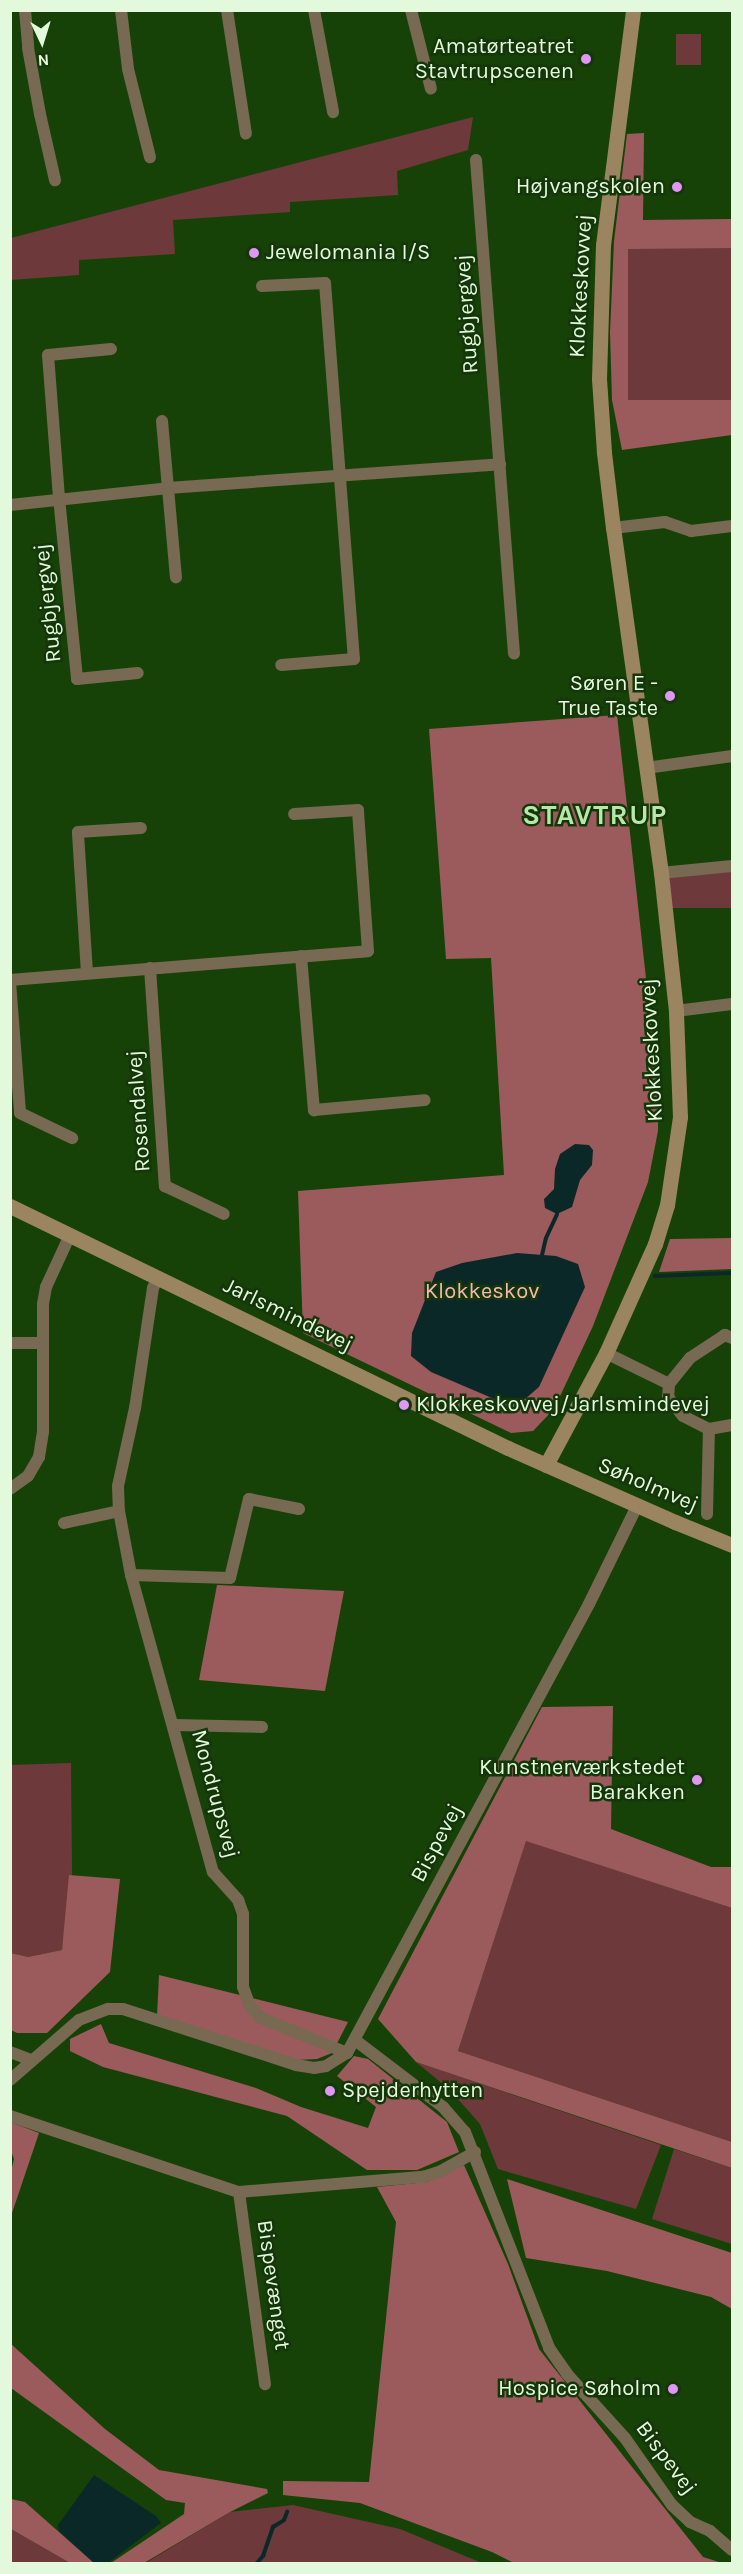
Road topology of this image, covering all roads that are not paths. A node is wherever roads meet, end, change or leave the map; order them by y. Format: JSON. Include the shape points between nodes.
{"nodes":[{"id":1,"x":25,"y":10,"type":"edge"},
{"id":2,"x":120,"y":10,"type":"edge"},
{"id":3,"x":227,"y":10,"type":"edge"},
{"id":4,"x":314,"y":10,"type":"edge"},
{"id":5,"x":411,"y":10,"type":"edge"},
{"id":6,"x":633,"y":10,"type":"edge"},
{"id":7,"x":431,"y":89,"type":"dead end"},
{"id":8,"x":333,"y":112,"type":"dead end"},
{"id":9,"x":246,"y":134,"type":"dead end"},
{"id":10,"x":150,"y":157,"type":"dead end"},
{"id":11,"x":476,"y":160,"type":"dead end"},
{"id":12,"x":55,"y":180,"type":"dead end"},
{"id":13,"x":262,"y":286,"type":"dead end"},
{"id":14,"x":111,"y":349,"type":"dead end"},
{"id":15,"x":162,"y":421,"type":"dead end"},
{"id":16,"x":500,"y":464,"type":"junction"},
{"id":17,"x":341,"y":476,"type":"junction"},
{"id":18,"x":168,"y":488,"type":"junction"},
{"id":19,"x":59,"y":498,"type":"junction"},
{"id":20,"x":10,"y":505,"type":"edge"},
{"id":21,"x":732,"y":526,"type":"edge"},
{"id":22,"x":613,"y":528,"type":"junction"},
{"id":23,"x":176,"y":577,"type":"dead end"},
{"id":24,"x":514,"y":654,"type":"dead end"},
{"id":25,"x":281,"y":664,"type":"dead end"},
{"id":26,"x":138,"y":673,"type":"dead end"},
{"id":27,"x":732,"y":756,"type":"edge"},
{"id":28,"x":646,"y":768,"type":"junction"},
{"id":29,"x":294,"y":814,"type":"dead end"},
{"id":30,"x":141,"y":828,"type":"dead end"},
{"id":31,"x":732,"y":866,"type":"edge"},
{"id":32,"x":661,"y":873,"type":"junction"},
{"id":33,"x":301,"y":956,"type":"junction"},
{"id":34,"x":150,"y":968,"type":"junction"},
{"id":35,"x":87,"y":974,"type":"junction"},
{"id":36,"x":10,"y":981,"type":"edge"},
{"id":37,"x":732,"y":1004,"type":"edge"},
{"id":38,"x":676,"y":1011,"type":"junction"},
{"id":39,"x":425,"y":1100,"type":"dead end"},
{"id":40,"x":72,"y":1138,"type":"dead end"},
{"id":41,"x":10,"y":1206,"type":"edge"},
{"id":42,"x":224,"y":1214,"type":"dead end"},
{"id":43,"x":70,"y":1235,"type":"junction"},
{"id":44,"x":158,"y":1278,"type":"junction"},
{"id":45,"x":732,"y":1338,"type":"edge"},
{"id":46,"x":10,"y":1343,"type":"edge"},
{"id":47,"x":43,"y":1343,"type":"junction"},
{"id":48,"x":606,"y":1353,"type":"junction"},
{"id":49,"x":669,"y":1384,"type":"junction"},
{"id":50,"x":732,"y":1425,"type":"edge"},
{"id":51,"x":709,"y":1429,"type":"junction"},
{"id":52,"x":546,"y":1465,"type":"junction"},
{"id":53,"x":10,"y":1489,"type":"edge"},
{"id":54,"x":637,"y":1506,"type":"junction"},
{"id":55,"x":299,"y":1509,"type":"dead end"},
{"id":56,"x":119,"y":1511,"type":"junction"},
{"id":57,"x":707,"y":1514,"type":"dead end"},
{"id":58,"x":64,"y":1523,"type":"dead end"},
{"id":59,"x":732,"y":1545,"type":"edge"},
{"id":60,"x":131,"y":1575,"type":"junction"},
{"id":61,"x":174,"y":1725,"type":"junction"},
{"id":62,"x":262,"y":1727,"type":"dead end"},
{"id":63,"x":355,"y":2040,"type":"junction"},
{"id":64,"x":10,"y":2052,"type":"edge"},
{"id":65,"x":347,"y":2053,"type":"junction"},
{"id":66,"x":31,"y":2060,"type":"junction"},
{"id":67,"x":10,"y":2079,"type":"edge"},
{"id":68,"x":10,"y":2116,"type":"edge"},
{"id":69,"x":475,"y":2152,"type":"junction"},
{"id":70,"x":239,"y":2192,"type":"junction"},
{"id":71,"x":265,"y":2384,"type":"dead end"},
{"id":72,"x":732,"y":2550,"type":"edge"}],
"edges":[{"from":1,"to":12,"type":"street","via":[[36,92]]},
{"from":2,"to":10,"type":"street","via":[[128,69]]},
{"from":3,"to":9,"type":"street"},
{"from":4,"to":8,"type":"street"},
{"from":5,"to":7,"type":"street"},
{"from":6,"to":22,"type":"street","name":"Klokkeskovvej","via":[[603,245],[600,301],[599,379]]},
{"from":11,"to":16,"type":"street","name":"Rugbjergvej"},
{"from":13,"to":17,"type":"street","via":[[325,283]]},
{"from":14,"to":19,"type":"street","name":"Rugbjergvej","via":[[48,355]]},
{"from":15,"to":18,"type":"street"},
{"from":16,"to":17,"type":"street"},
{"from":16,"to":24,"type":"street","name":"Rugbjergvej"},
{"from":17,"to":18,"type":"street"},
{"from":17,"to":25,"type":"street","via":[[354,658]]},
{"from":18,"to":19,"type":"street"},
{"from":18,"to":23,"type":"street"},
{"from":19,"to":20,"type":"street"},
{"from":19,"to":26,"type":"street","name":"Rugbjergvej","via":[[76,679]]},
{"from":21,"to":22,"type":"street","via":[[691,531],[665,522]]},
{"from":22,"to":28,"type":"street","name":"Klokkeskovvej"},
{"from":27,"to":28,"type":"street"},
{"from":28,"to":32,"type":"street","name":"Klokkeskovvej"},
{"from":29,"to":33,"type":"street","via":[[358,810],[368,951]]},
{"from":30,"to":35,"type":"street","via":[[78,832]]},
{"from":31,"to":32,"type":"street"},
{"from":32,"to":38,"type":"street","name":"Klokkeskovvej"},
{"from":33,"to":34,"type":"street"},
{"from":33,"to":39,"type":"street","via":[[314,1110]]},
{"from":34,"to":35,"type":"street"},
{"from":34,"to":42,"type":"street","name":"Rosendalvej","via":[[165,1186]]},
{"from":35,"to":36,"type":"street"},
{"from":36,"to":40,"type":"street","via":[[20,1113]]},
{"from":37,"to":38,"type":"street"},
{"from":38,"to":48,"type":"street","name":"Klokkeskovvej","via":[[680,1117],[668,1197],[655,1245]]},
{"from":41,"to":43,"type":"street","name":"Jarlsmindevej"},
{"from":43,"to":44,"type":"street","name":"Jarlsmindevej"},
{"from":43,"to":47,"type":"street","via":[[46,1287]]},
{"from":44,"to":52,"type":"street","name":"Jarlsmindevej"},
{"from":44,"to":56,"type":"street","name":"Mondrupsvej","via":[[153,1288],[135,1408],[118,1486]]},
{"from":45,"to":49,"type":"street","via":[[725,1335],[690,1358]]},
{"from":46,"to":47,"type":"street"},
{"from":47,"to":53,"type":"street","via":[[43,1432],[39,1457],[28,1476]]},
{"from":48,"to":49,"type":"street"},
{"from":48,"to":52,"type":"street","name":"Klokkeskovvej"},
{"from":49,"to":51,"type":"street","via":[[668,1397],[673,1406],[683,1416]]},
{"from":50,"to":51,"type":"street"},
{"from":51,"to":57,"type":"street"},
{"from":52,"to":54,"type":"street","name":"Søholmvej"},
{"from":54,"to":59,"type":"street","name":"Søholmvej"},
{"from":54,"to":63,"type":"street","name":"Bispevej","via":[[590,1604]]},
{"from":55,"to":60,"type":"street","via":[[249,1498],[230,1578]]},
{"from":56,"to":58,"type":"street"},
{"from":56,"to":60,"type":"street","name":"Mondrupsvej"},
{"from":60,"to":61,"type":"street","name":"Mondrupsvej"},
{"from":61,"to":62,"type":"street","name":"Mondrupsvej"},
{"from":61,"to":65,"type":"street","name":"Mondrupsvej","via":[[213,1872],[238,1900],[243,1914],[243,1987],[250,2006],[261,2018]]},
{"from":63,"to":65,"type":"street","name":"Bispevej"},
{"from":63,"to":69,"type":"street","name":"Bispevej","via":[[443,2107],[465,2132]]},
{"from":64,"to":66,"type":"street"},
{"from":65,"to":66,"type":"street","via":[[326,2066],[296,2065],[123,2009],[108,2009],[79,2020]]},
{"from":66,"to":67,"type":"street"},
{"from":68,"to":70,"type":"street"},
{"from":69,"to":70,"type":"street","via":[[423,2177]]},
{"from":69,"to":72,"type":"street","name":"Bispevej","via":[[549,2348],[567,2374],[625,2438],[672,2505]]},
{"from":70,"to":71,"type":"street","name":"Bispevænget"}]}
